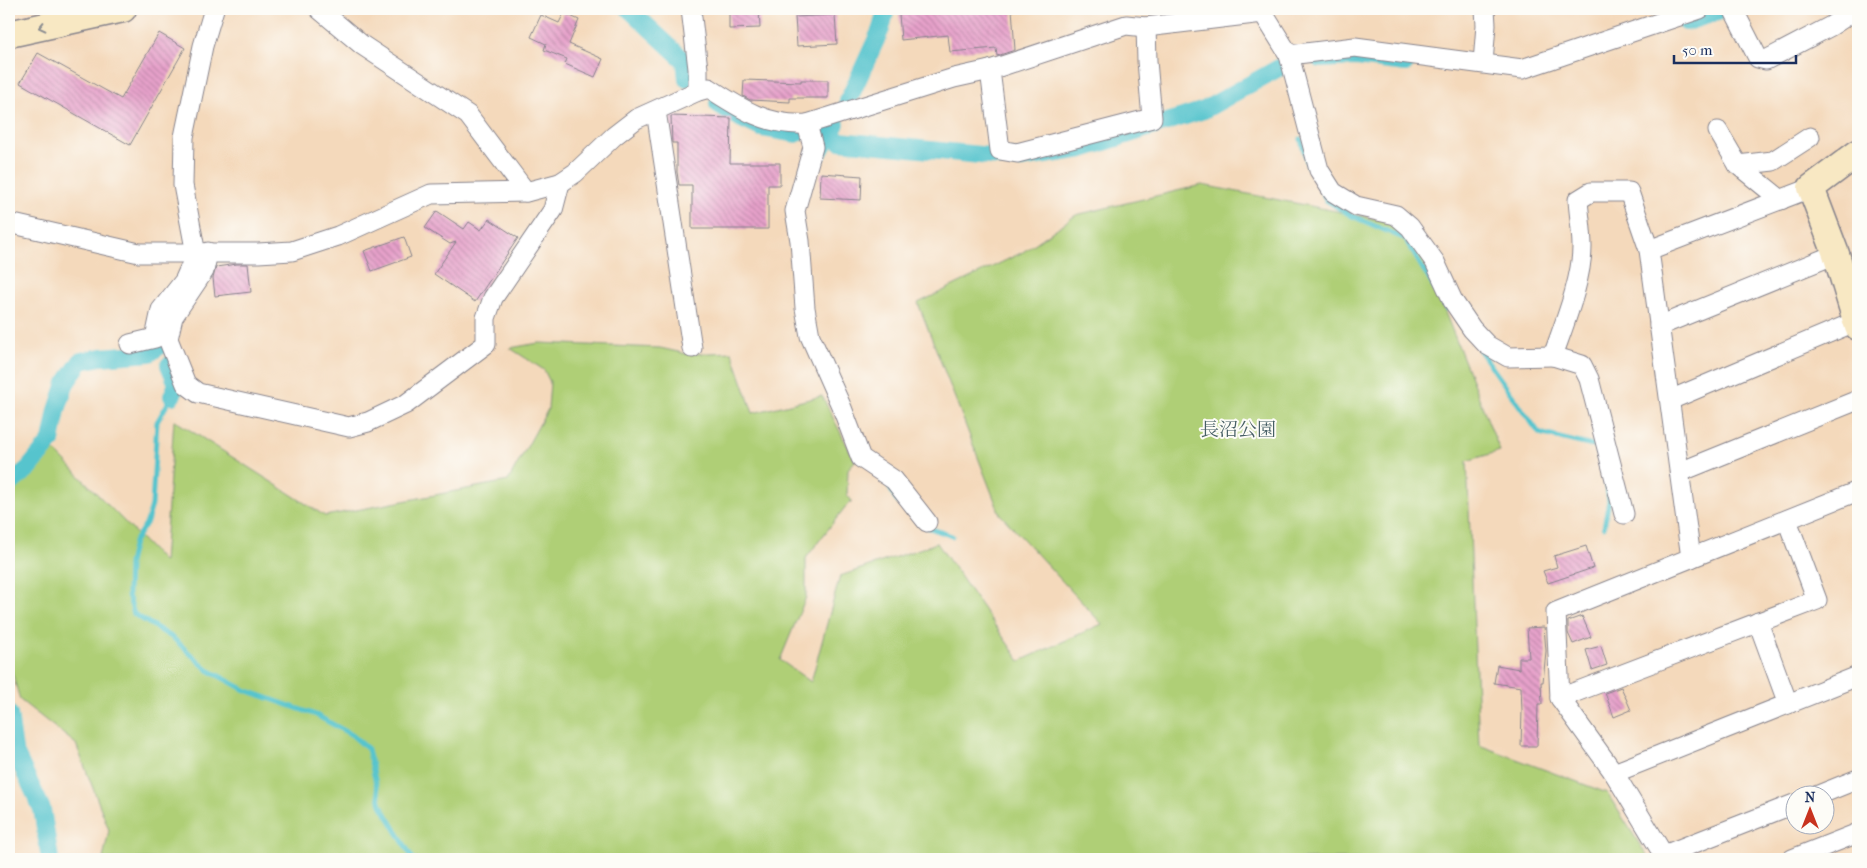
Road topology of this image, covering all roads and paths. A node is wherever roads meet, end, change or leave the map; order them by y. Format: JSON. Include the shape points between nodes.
{"nodes":[{"id":1,"x":123,"y":9,"type":"edge"},
{"id":2,"x":214,"y":9,"type":"edge"},
{"id":3,"x":320,"y":9,"type":"edge"},
{"id":4,"x":691,"y":9,"type":"edge"},
{"id":5,"x":1485,"y":9,"type":"edge"},
{"id":6,"x":1700,"y":9,"type":"edge"},
{"id":7,"x":1733,"y":9,"type":"edge"},
{"id":8,"x":1857,"y":9,"type":"edge"},
{"id":9,"x":1263,"y":11,"type":"edge"},
{"id":10,"x":1146,"y":27,"type":"junction"},
{"id":11,"x":9,"y":34,"type":"edge"},
{"id":12,"x":1289,"y":55,"type":"junction"},
{"id":13,"x":1483,"y":64,"type":"junction"},
{"id":14,"x":990,"y":70,"type":"junction"},
{"id":15,"x":698,"y":91,"type":"junction"},
{"id":16,"x":656,"y":111,"type":"junction"},
{"id":17,"x":807,"y":124,"type":"junction"},
{"id":18,"x":1718,"y":131,"type":"dead end"},
{"id":19,"x":1810,"y":137,"type":"dead end"},
{"id":20,"x":1858,"y":153,"type":"edge"},
{"id":21,"x":1738,"y":165,"type":"junction"},
{"id":22,"x":560,"y":183,"type":"junction"},
{"id":23,"x":1811,"y":188,"type":"junction"},
{"id":24,"x":526,"y":192,"type":"junction"},
{"id":25,"x":1781,"y":200,"type":"junction"},
{"id":26,"x":9,"y":223,"type":"edge"},
{"id":27,"x":1649,"y":250,"type":"junction"},
{"id":28,"x":202,"y":253,"type":"junction"},
{"id":29,"x":1836,"y":254,"type":"junction"},
{"id":30,"x":1857,"y":316,"type":"edge"},
{"id":31,"x":1659,"y":326,"type":"junction"},
{"id":32,"x":130,"y":344,"type":"dead end"},
{"id":33,"x":692,"y":348,"type":"dead end"},
{"id":34,"x":1553,"y":356,"type":"junction"},
{"id":35,"x":1670,"y":400,"type":"junction"},
{"id":36,"x":1858,"y":400,"type":"edge"},
{"id":37,"x":1680,"y":472,"type":"junction"},
{"id":38,"x":1858,"y":491,"type":"edge"},
{"id":39,"x":1624,"y":514,"type":"dead end"},
{"id":40,"x":1787,"y":520,"type":"junction"},
{"id":41,"x":927,"y":522,"type":"dead end"},
{"id":42,"x":1692,"y":558,"type":"junction"},
{"id":43,"x":1758,"y":622,"type":"junction"},
{"id":44,"x":1858,"y":676,"type":"edge"},
{"id":45,"x":1560,"y":698,"type":"junction"},
{"id":46,"x":1788,"y":704,"type":"junction"},
{"id":47,"x":1614,"y":772,"type":"junction"},
{"id":48,"x":1858,"y":779,"type":"edge"},
{"id":49,"x":1834,"y":789,"type":"edge"},
{"id":50,"x":1784,"y":808,"type":"edge"},
{"id":51,"x":1858,"y":833,"type":"edge"},
{"id":52,"x":1665,"y":857,"type":"edge"},
{"id":53,"x":1792,"y":859,"type":"edge"}],
"edges":[{"from":1,"to":11,"type":"street","one_way":true},
{"from":2,"to":28,"type":"street","via":[[184,136],[183,185]]},
{"from":3,"to":24,"type":"street","via":[[362,45],[468,114]]},
{"from":4,"to":15,"type":"street"},
{"from":5,"to":13,"type":"street"},
{"from":6,"to":13,"type":"street","via":[[1522,69]]},
{"from":7,"to":8,"type":"street","via":[[1758,58],[1766,60]]},
{"from":9,"to":10,"type":"street"},
{"from":9,"to":12,"type":"street"},
{"from":10,"to":14,"type":"street","via":[[1126,26]]},
{"from":10,"to":14,"type":"street","via":[[1152,118],[1017,153],[1000,150]]},
{"from":12,"to":13,"type":"street","via":[[1355,48]]},
{"from":12,"to":34,"type":"street","via":[[1320,170],[1333,192],[1356,206],[1396,215],[1410,227],[1435,262],[1453,301],[1487,345],[1508,356]]},
{"from":14,"to":17,"type":"street","via":[[954,78]]},
{"from":15,"to":16,"type":"street"},
{"from":15,"to":17,"type":"street","via":[[709,88],[763,119],[792,125]]},
{"from":16,"to":22,"type":"street","via":[[636,119]]},
{"from":16,"to":33,"type":"street"},
{"from":17,"to":41,"type":"street","via":[[813,147],[796,211],[810,336],[861,458],[894,480]]},
{"from":18,"to":21,"type":"street"},
{"from":19,"to":21,"type":"street","via":[[1773,161]]},
{"from":20,"to":23,"type":"street"},
{"from":21,"to":25,"type":"street"},
{"from":22,"to":24,"type":"street"},
{"from":22,"to":28,"type":"street","via":[[553,210],[493,298],[486,318],[486,344],[406,404],[349,427],[198,393],[186,384],[168,339],[172,317],[204,271]]},
{"from":23,"to":25,"type":"street"},
{"from":23,"to":29,"type":"street"},
{"from":24,"to":28,"type":"street","via":[[431,194],[338,236],[292,251]]},
{"from":25,"to":27,"type":"street"},
{"from":26,"to":28,"type":"street","via":[[139,253]]},
{"from":27,"to":31,"type":"street"},
{"from":27,"to":34,"type":"street","via":[[1628,192],[1591,192],[1578,200],[1582,248],[1571,302]]},
{"from":28,"to":32,"type":"street","via":[[162,310],[155,338]]},
{"from":29,"to":30,"type":"street"},
{"from":29,"to":31,"type":"street"},
{"from":30,"to":35,"type":"street"},
{"from":31,"to":35,"type":"street"},
{"from":34,"to":39,"type":"street","via":[[1582,365],[1589,378]]},
{"from":35,"to":37,"type":"street"},
{"from":36,"to":37,"type":"street"},
{"from":37,"to":42,"type":"street"},
{"from":38,"to":40,"type":"street"},
{"from":40,"to":42,"type":"street"},
{"from":40,"to":43,"type":"street","via":[[1817,600]]},
{"from":42,"to":45,"type":"street","via":[[1556,612]]},
{"from":43,"to":45,"type":"street"},
{"from":43,"to":46,"type":"street"},
{"from":44,"to":46,"type":"street"},
{"from":45,"to":47,"type":"street"},
{"from":46,"to":47,"type":"street"},
{"from":47,"to":52,"type":"street"},
{"from":48,"to":49,"type":"street"},
{"from":50,"to":52,"type":"street"},
{"from":51,"to":53,"type":"street"}]}
